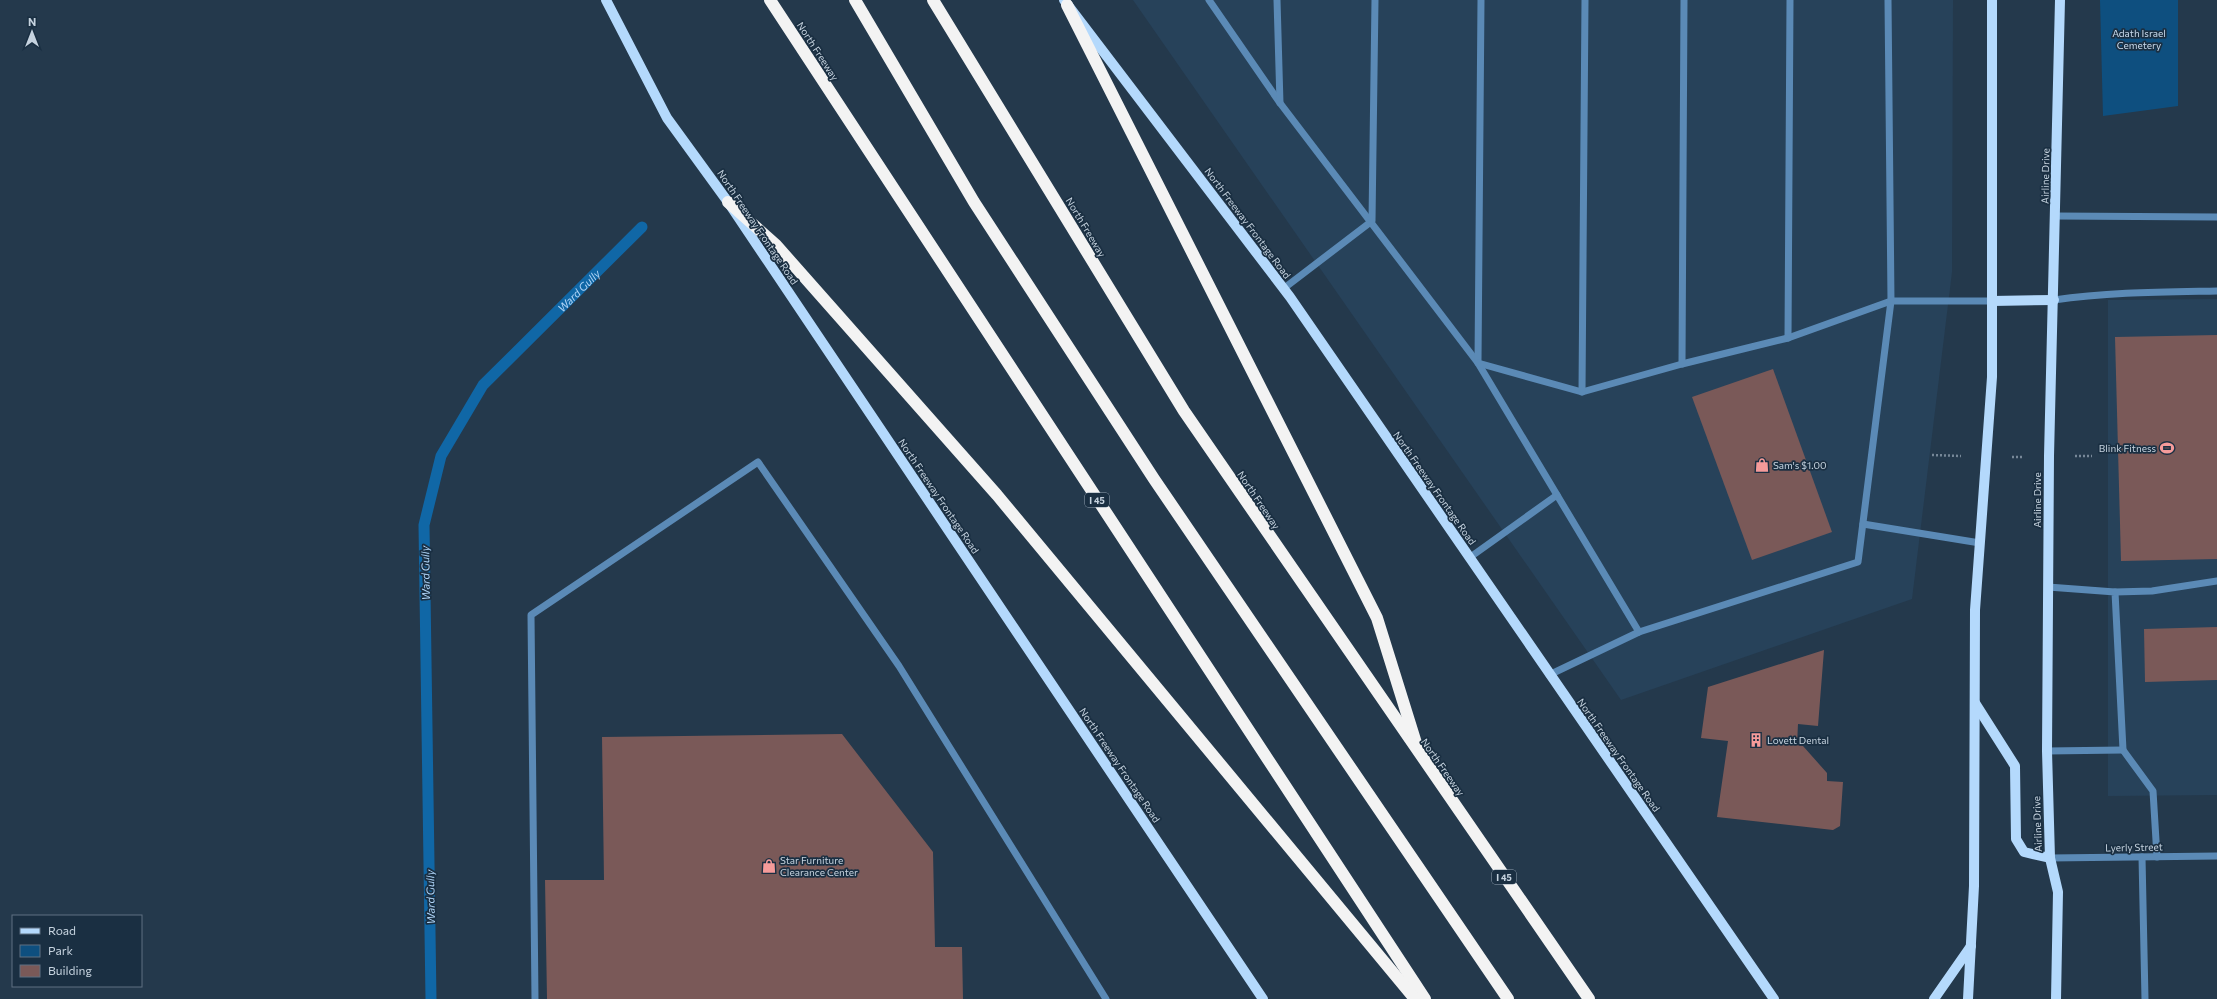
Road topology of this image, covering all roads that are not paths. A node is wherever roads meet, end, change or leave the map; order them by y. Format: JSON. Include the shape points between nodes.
{"nodes":[{"id":1,"x":606,"y":0,"type":"edge"},
{"id":2,"x":770,"y":0,"type":"edge"},
{"id":3,"x":855,"y":0,"type":"edge"},
{"id":4,"x":933,"y":0,"type":"edge"},
{"id":5,"x":1209,"y":0,"type":"edge"},
{"id":6,"x":1277,"y":0,"type":"edge"},
{"id":7,"x":1375,"y":0,"type":"edge"},
{"id":8,"x":1481,"y":0,"type":"edge"},
{"id":9,"x":1585,"y":0,"type":"edge"},
{"id":10,"x":1684,"y":0,"type":"edge"},
{"id":11,"x":1790,"y":0,"type":"edge"},
{"id":12,"x":1888,"y":0,"type":"edge"},
{"id":13,"x":1992,"y":0,"type":"edge"},
{"id":14,"x":2060,"y":0,"type":"edge"},
{"id":15,"x":1066,"y":3,"type":"edge"},
{"id":16,"x":1280,"y":103,"type":"junction"},
{"id":17,"x":728,"y":202,"type":"junction"},
{"id":18,"x":2056,"y":216,"type":"junction"},
{"id":19,"x":2217,"y":217,"type":"edge"},
{"id":20,"x":1372,"y":221,"type":"junction"},
{"id":21,"x":1283,"y":289,"type":"junction"},
{"id":22,"x":2217,"y":291,"type":"edge"},
{"id":23,"x":2054,"y":300,"type":"junction"},
{"id":24,"x":1891,"y":301,"type":"junction"},
{"id":25,"x":1992,"y":301,"type":"junction"},
{"id":26,"x":1788,"y":338,"type":"junction"},
{"id":27,"x":1478,"y":363,"type":"junction"},
{"id":28,"x":1682,"y":364,"type":"junction"},
{"id":29,"x":1582,"y":392,"type":"junction"},
{"id":30,"x":1557,"y":495,"type":"junction"},
{"id":31,"x":1863,"y":524,"type":"junction"},
{"id":32,"x":1980,"y":543,"type":"junction"},
{"id":33,"x":1469,"y":558,"type":"junction"},
{"id":34,"x":2217,"y":581,"type":"edge"},
{"id":35,"x":2048,"y":587,"type":"junction"},
{"id":36,"x":2115,"y":592,"type":"junction"},
{"id":37,"x":1639,"y":632,"type":"junction"},
{"id":38,"x":1549,"y":674,"type":"junction"},
{"id":39,"x":1975,"y":703,"type":"junction"},
{"id":40,"x":2123,"y":750,"type":"junction"},
{"id":41,"x":2047,"y":751,"type":"junction"},
{"id":42,"x":1420,"y":755,"type":"junction"},
{"id":43,"x":2217,"y":856,"type":"edge"},
{"id":44,"x":2142,"y":857,"type":"junction"},
{"id":45,"x":2156,"y":857,"type":"junction"},
{"id":46,"x":2050,"y":858,"type":"junction"},
{"id":47,"x":1971,"y":946,"type":"junction"},
{"id":48,"x":535,"y":999,"type":"edge"},
{"id":49,"x":1106,"y":999,"type":"edge"},
{"id":50,"x":1263,"y":999,"type":"edge"},
{"id":51,"x":1415,"y":999,"type":"edge"},
{"id":52,"x":1425,"y":999,"type":"edge"},
{"id":53,"x":1508,"y":999,"type":"edge"},
{"id":54,"x":1589,"y":999,"type":"edge"},
{"id":55,"x":1774,"y":999,"type":"edge"},
{"id":56,"x":1934,"y":999,"type":"edge"},
{"id":57,"x":1968,"y":999,"type":"edge"},
{"id":58,"x":2056,"y":999,"type":"edge"},
{"id":59,"x":2145,"y":999,"type":"edge"}],
"edges":[{"from":1,"to":17,"type":"main road","name":"North Freeway Frontage Road","via":[[667,118]]},
{"from":2,"to":52,"type":"highway","name":"North Freeway","number":"I 45"},
{"from":3,"to":53,"type":"highway","via":[[974,202],[1154,479]]},
{"from":4,"to":42,"type":"highway","name":"North Freeway","number":"I 45","via":[[1184,411]]},
{"from":5,"to":16,"type":"street"},
{"from":6,"to":16,"type":"street"},
{"from":7,"to":20,"type":"street"},
{"from":8,"to":27,"type":"street"},
{"from":9,"to":29,"type":"street"},
{"from":10,"to":28,"type":"street"},
{"from":11,"to":26,"type":"street"},
{"from":12,"to":24,"type":"street"},
{"from":13,"to":25,"type":"main road"},
{"from":14,"to":18,"type":"main road","name":"Airline Drive"},
{"from":15,"to":21,"type":"main road","name":"North Freeway Frontage Road"},
{"from":15,"to":42,"type":"highway","via":[[1376,618]]},
{"from":16,"to":20,"type":"street"},
{"from":17,"to":50,"type":"main road","name":"North Freeway Frontage Road"},
{"from":17,"to":51,"type":"highway","via":[[776,245],[997,495]]},
{"from":18,"to":19,"type":"street"},
{"from":18,"to":23,"type":"main road","name":"Airline Drive"},
{"from":20,"to":21,"type":"street"},
{"from":20,"to":27,"type":"street"},
{"from":21,"to":33,"type":"main road","name":"North Freeway Frontage Road"},
{"from":22,"to":23,"type":"street","via":[[2134,292]]},
{"from":23,"to":25,"type":"main road"},
{"from":23,"to":35,"type":"main road","name":"Airline Drive"},
{"from":24,"to":25,"type":"street"},
{"from":24,"to":26,"type":"street"},
{"from":24,"to":31,"type":"street"},
{"from":25,"to":32,"type":"main road","via":[[1992,376]]},
{"from":26,"to":28,"type":"street"},
{"from":27,"to":29,"type":"street"},
{"from":27,"to":30,"type":"street"},
{"from":28,"to":29,"type":"street"},
{"from":30,"to":33,"type":"street"},
{"from":30,"to":37,"type":"street"},
{"from":31,"to":32,"type":"street"},
{"from":31,"to":37,"type":"street","via":[[1858,562]]},
{"from":32,"to":39,"type":"main road","via":[[1975,610]]},
{"from":33,"to":38,"type":"main road","name":"North Freeway Frontage Road"},
{"from":34,"to":36,"type":"street","via":[[2152,591]]},
{"from":35,"to":36,"type":"street"},
{"from":35,"to":41,"type":"main road","name":"Airline Drive"},
{"from":36,"to":40,"type":"street"},
{"from":37,"to":38,"type":"street"},
{"from":38,"to":55,"type":"main road","name":"North Freeway Frontage Road"},
{"from":39,"to":46,"type":"main road","via":[[2014,766],[2016,839],[2024,852]]},
{"from":39,"to":47,"type":"main road","via":[[1974,886]]},
{"from":40,"to":41,"type":"street"},
{"from":40,"to":45,"type":"street","via":[[2153,791]]},
{"from":41,"to":46,"type":"main road","name":"Airline Drive"},
{"from":42,"to":54,"type":"highway","name":"North Freeway","number":"I 45"},
{"from":43,"to":45,"type":"street","name":"Lyerly Street"},
{"from":44,"to":45,"type":"street","name":"Lyerly Street"},
{"from":44,"to":46,"type":"street","name":"Lyerly Street"},
{"from":44,"to":59,"type":"street"},
{"from":46,"to":58,"type":"main road","name":"Airline Drive","via":[[2058,892]]},
{"from":47,"to":56,"type":"main road"},
{"from":47,"to":57,"type":"main road"},
{"from":48,"to":49,"type":"street","via":[[530,614],[758,462],[899,666]]}]}
